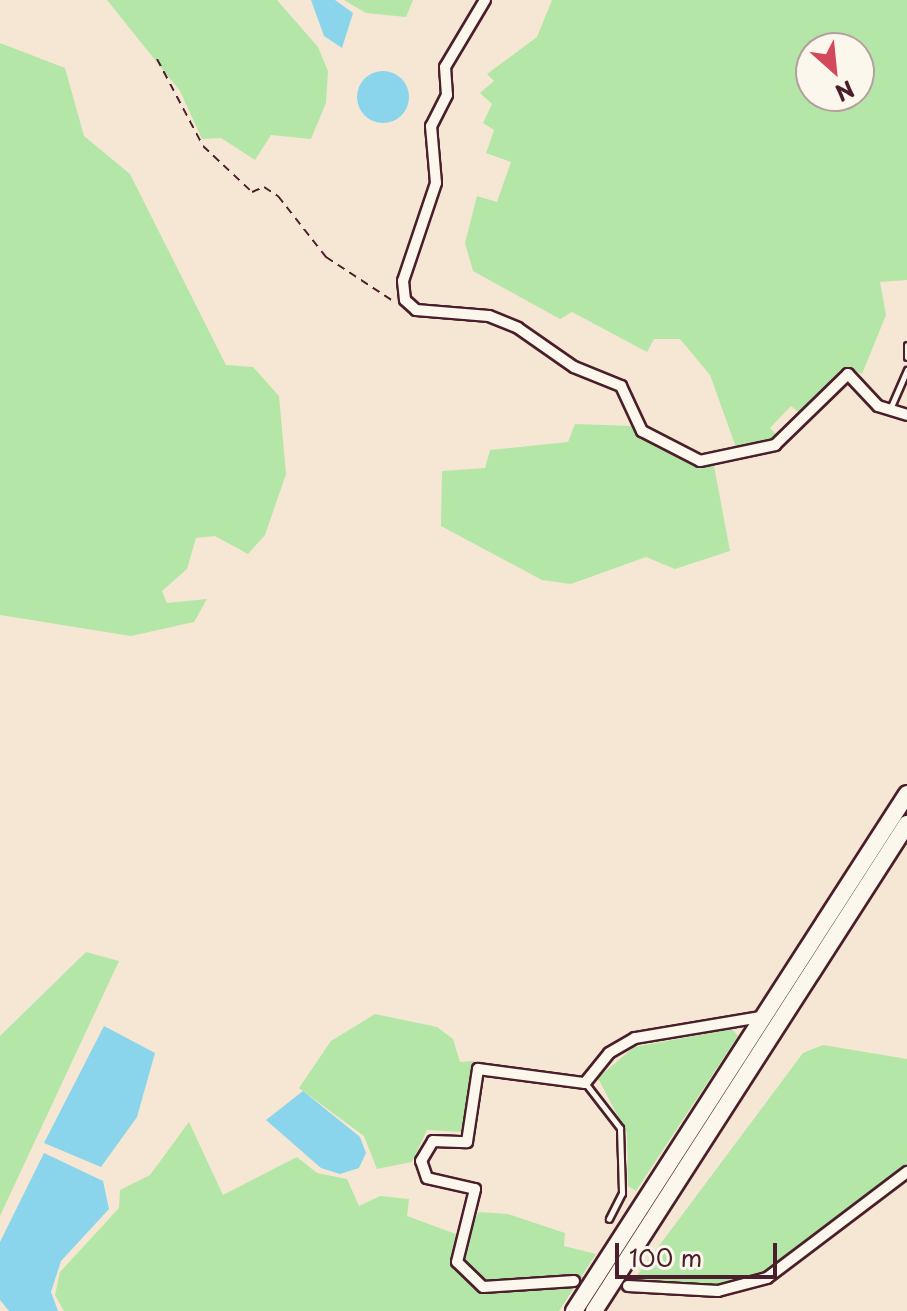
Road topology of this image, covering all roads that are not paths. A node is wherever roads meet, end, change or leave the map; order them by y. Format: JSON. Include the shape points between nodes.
{"nodes":[{"id":1,"x":485,"y":0,"type":"edge"},
{"id":2,"x":907,"y":345,"type":"edge"},
{"id":3,"x":907,"y":357,"type":"edge"},
{"id":4,"x":907,"y":370,"type":"edge"},
{"id":5,"x":890,"y":409,"type":"junction"},
{"id":6,"x":907,"y":415,"type":"edge"},
{"id":7,"x":907,"y":794,"type":"edge"},
{"id":8,"x":907,"y":824,"type":"edge"},
{"id":9,"x":766,"y":1016,"type":"junction"},
{"id":10,"x":585,"y":1083,"type":"junction"},
{"id":11,"x":907,"y":1172,"type":"edge"},
{"id":12,"x":609,"y":1219,"type":"dead end"},
{"id":13,"x":574,"y":1281,"type":"tunnel mouth"},
{"id":14,"x":628,"y":1286,"type":"tunnel mouth"},
{"id":15,"x":574,"y":1311,"type":"edge"},
{"id":16,"x":594,"y":1311,"type":"edge"}],
"edges":[{"from":1,"to":5,"type":"street","via":[[445,67],[447,95],[432,122],[436,183],[402,289],[416,310],[489,316],[518,328],[574,367],[621,386],[642,431],[700,461],[775,445],[844,375]]},
{"from":2,"to":3,"type":"lane"},
{"from":4,"to":5,"type":"lane"},
{"from":5,"to":6,"type":"street"},
{"from":7,"to":9,"type":"main road"},
{"from":8,"to":16,"type":"main road"},
{"from":9,"to":10,"type":"street","via":[[635,1038],[609,1053]]},
{"from":9,"to":15,"type":"main road"},
{"from":10,"to":12,"type":"lane","via":[[620,1128],[622,1193]]},
{"from":10,"to":13,"type":"street","via":[[478,1069],[467,1142],[433,1141],[421,1161],[427,1178],[475,1189],[456,1258],[472,1284]]},
{"from":11,"to":14,"type":"street","via":[[792,1264],[756,1282],[703,1291]]}]}
